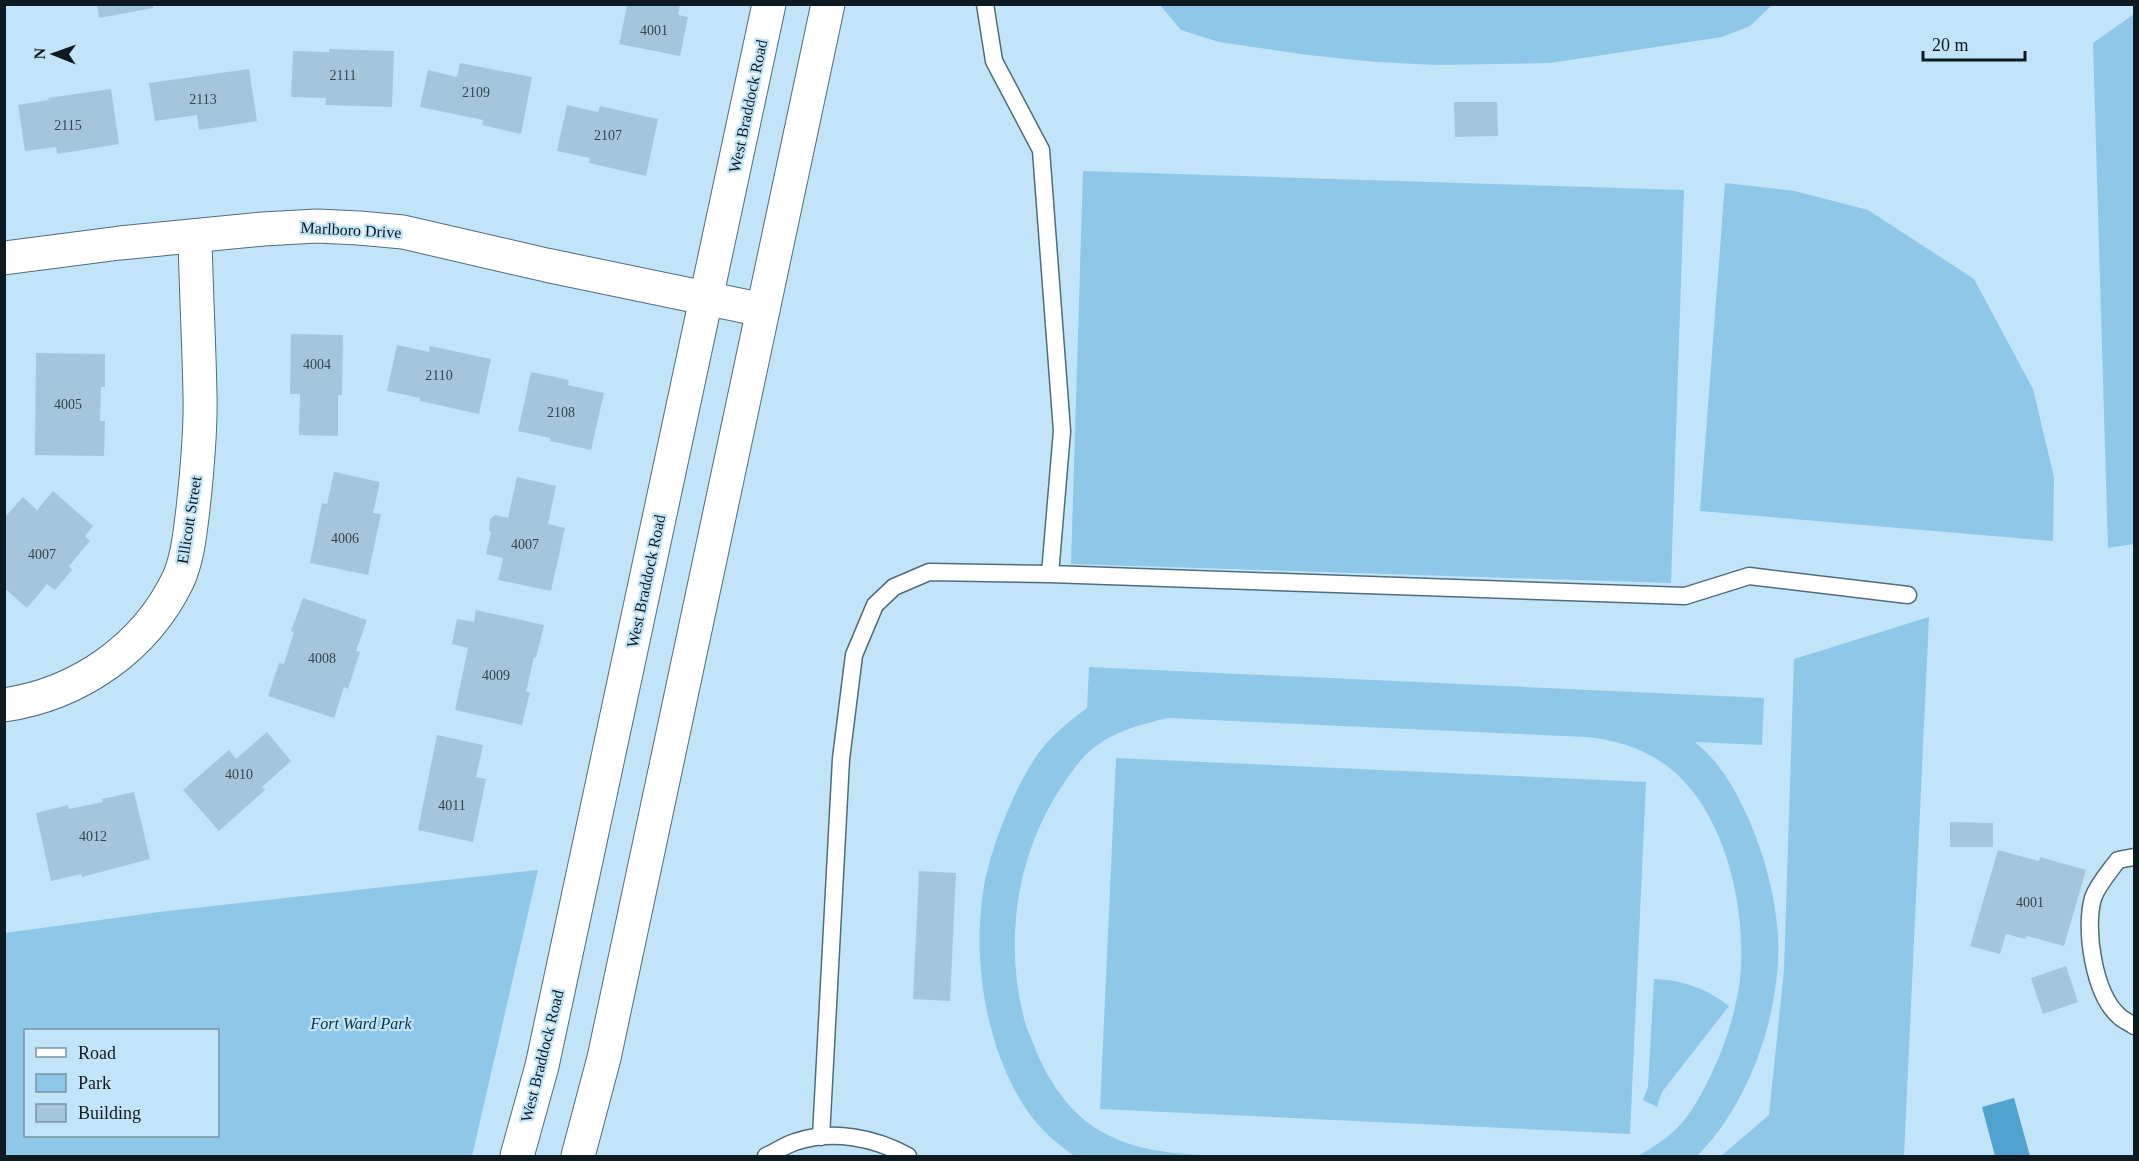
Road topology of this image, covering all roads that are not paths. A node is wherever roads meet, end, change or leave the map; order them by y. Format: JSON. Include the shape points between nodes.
{"nodes":[{"id":1,"x":770,"y":4,"type":"edge"},
{"id":2,"x":828,"y":4,"type":"edge"},
{"id":3,"x":986,"y":4,"type":"edge"},
{"id":4,"x":195,"y":236,"type":"junction"},
{"id":5,"x":4,"y":258,"type":"edge"},
{"id":6,"x":706,"y":297,"type":"junction"},
{"id":7,"x":763,"y":309,"type":"junction"},
{"id":8,"x":1050,"y":574,"type":"junction"},
{"id":9,"x":1908,"y":595,"type":"dead end"},
{"id":10,"x":4,"y":705,"type":"edge"},
{"id":11,"x":2134,"y":857,"type":"edge"},
{"id":12,"x":2134,"y":1026,"type":"edge"},
{"id":13,"x":821,"y":1137,"type":"junction"},
{"id":14,"x":517,"y":1156,"type":"edge"},
{"id":15,"x":578,"y":1156,"type":"edge"},
{"id":16,"x":766,"y":1156,"type":"edge"},
{"id":17,"x":908,"y":1156,"type":"edge"}],
"edges":[{"from":1,"to":6,"type":"main road","name":"West Braddock Road"},
{"from":2,"to":7,"type":"main road"},
{"from":3,"to":8,"type":"lane","via":[[994,61],[1041,150],[1062,431]]},
{"from":4,"to":5,"type":"main road","name":"Marlboro Drive"},
{"from":4,"to":6,"type":"main road","name":"Marlboro Drive","via":[[316,226],[403,232]]},
{"from":4,"to":10,"type":"main road","name":"Ellicott Street","via":[[198,440],[188,546],[179,579],[142,635],[95,673],[68,688]]},
{"from":6,"to":7,"type":"main road","name":"Marlboro Drive"},
{"from":6,"to":14,"type":"main road","name":"West Braddock Road","via":[[542,1066]]},
{"from":7,"to":15,"type":"main road","via":[[604,1058]]},
{"from":8,"to":9,"type":"lane","via":[[1685,596],[1749,576]]},
{"from":8,"to":13,"type":"lane","via":[[928,572],[894,587],[875,605],[854,655],[841,759]]},
{"from":11,"to":12,"type":"lane","via":[[2118,860],[2103,879],[2093,898],[2090,939],[2091,957],[2102,989],[2118,1016]]},
{"from":13,"to":16,"type":"lane","via":[[795,1142]]},
{"from":13,"to":17,"type":"lane","via":[[862,1137]]}]}
